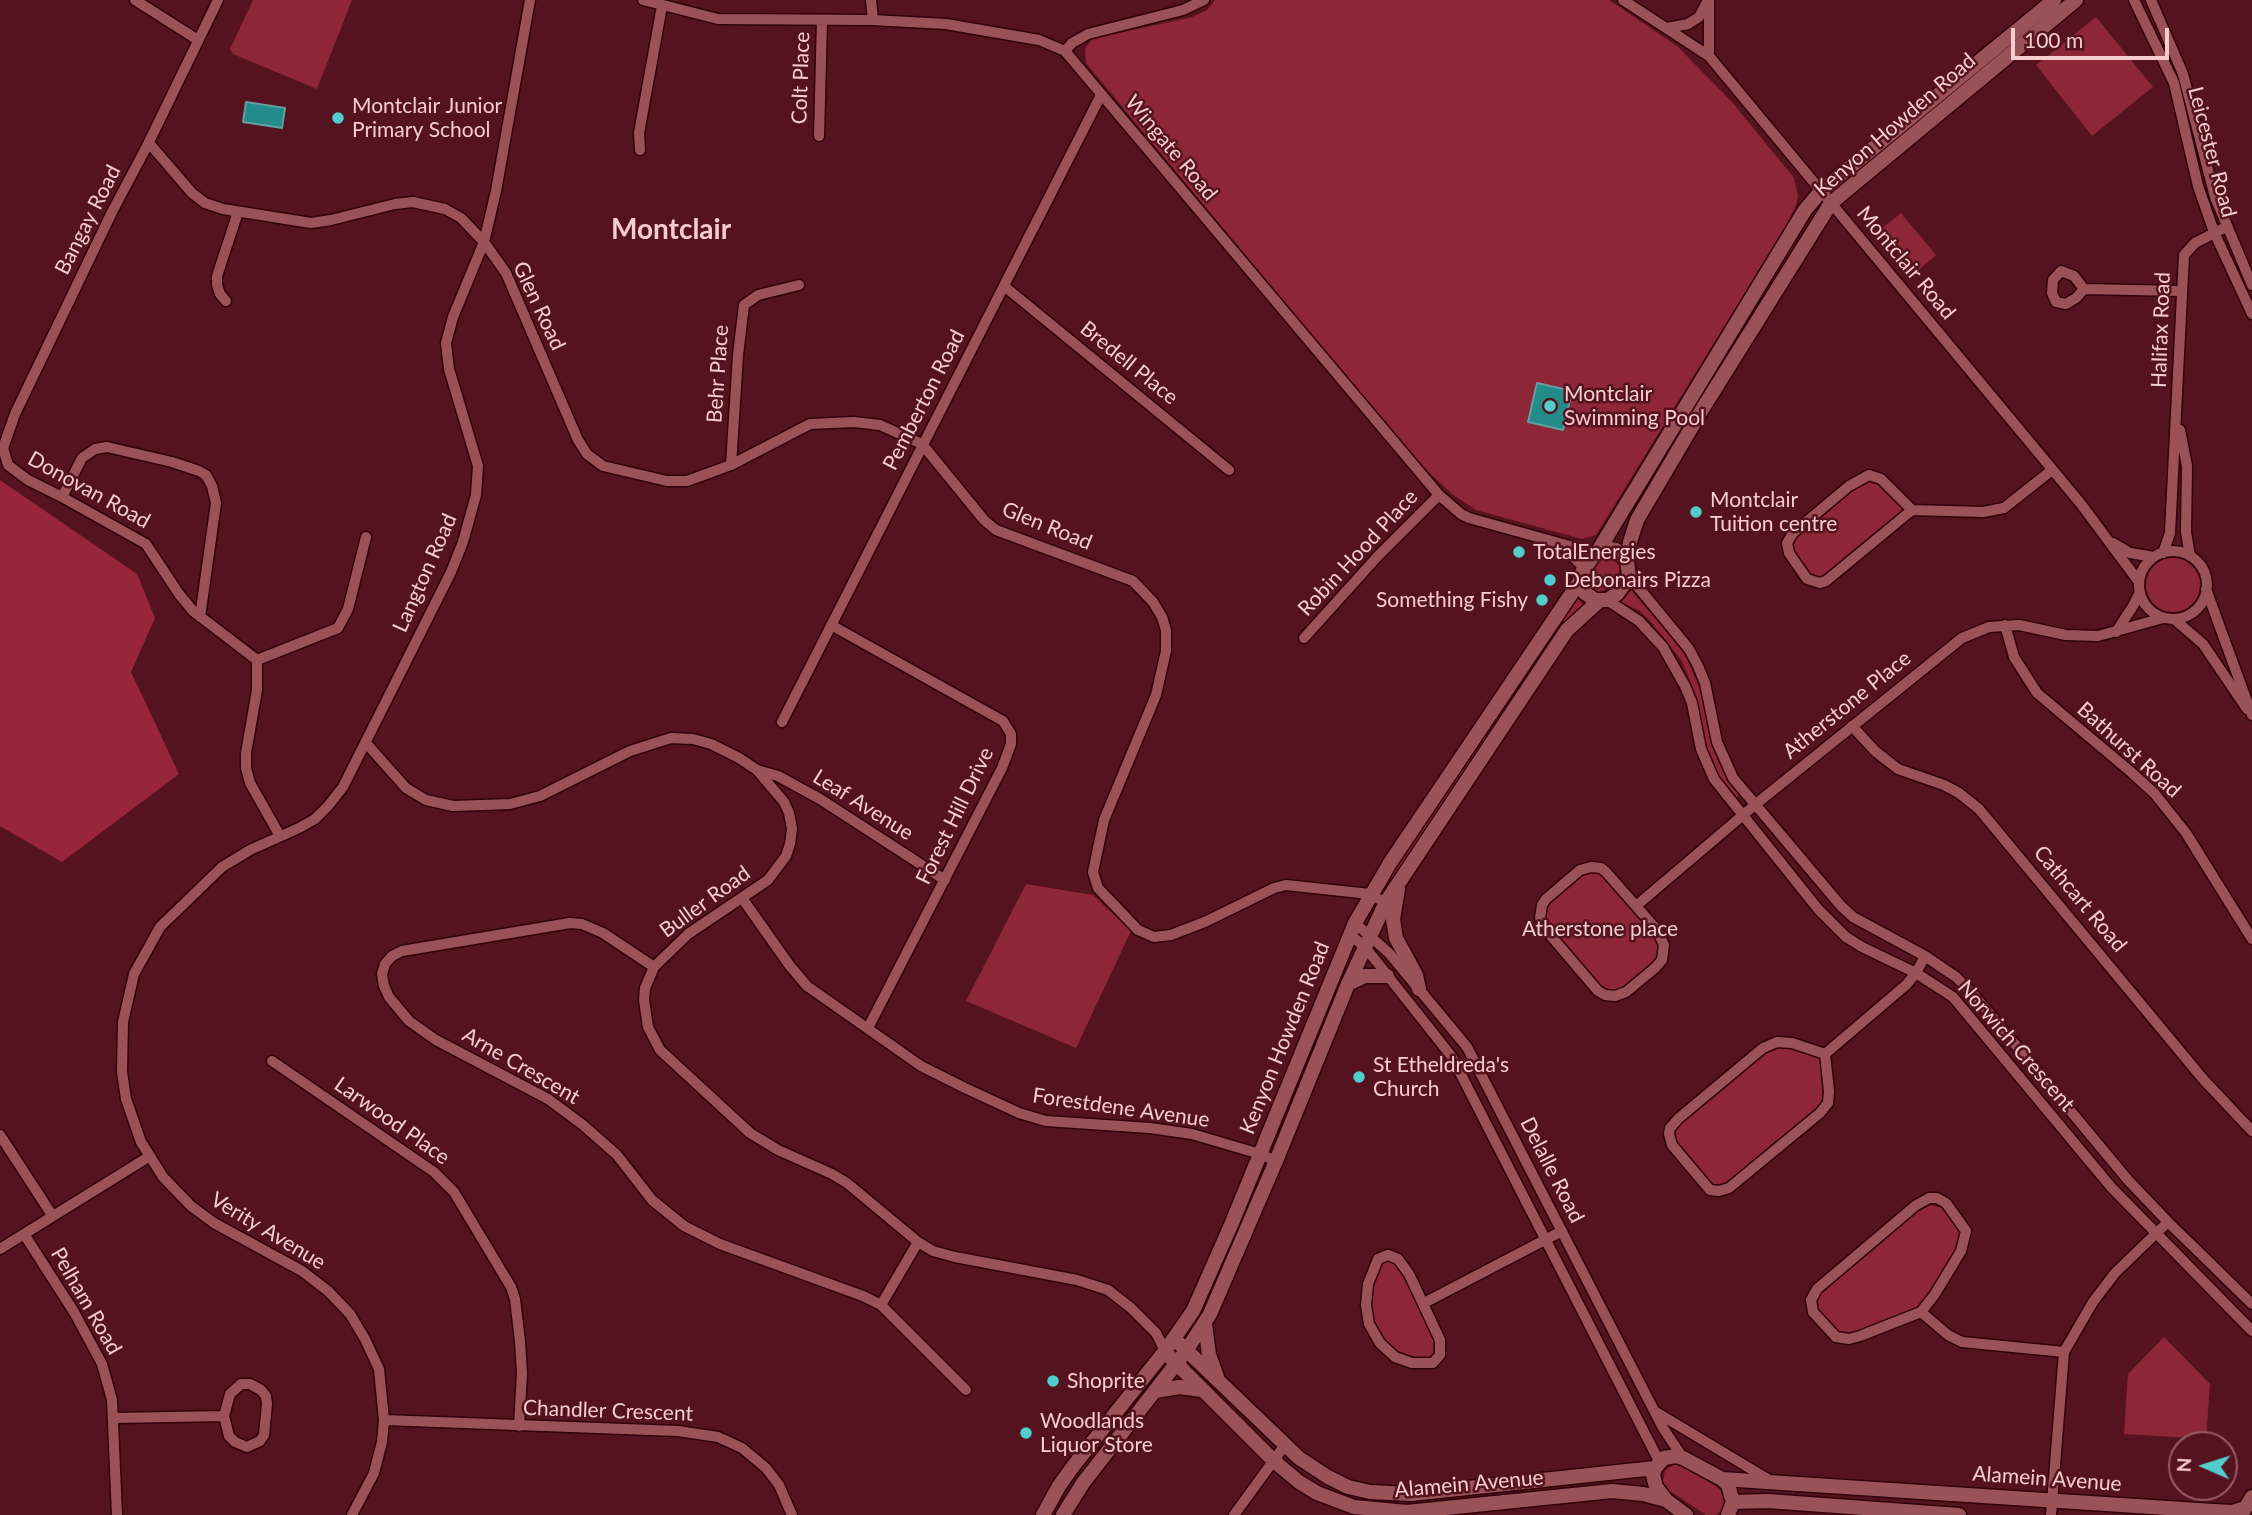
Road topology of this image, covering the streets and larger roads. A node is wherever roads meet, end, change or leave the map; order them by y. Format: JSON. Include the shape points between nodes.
{"nodes":[{"id":1,"x":135,"y":0,"type":"edge"},
{"id":2,"x":218,"y":0,"type":"edge"},
{"id":3,"x":530,"y":0,"type":"edge"},
{"id":4,"x":643,"y":0,"type":"edge"},
{"id":5,"x":871,"y":0,"type":"edge"},
{"id":6,"x":1204,"y":0,"type":"edge"},
{"id":7,"x":1623,"y":0,"type":"edge"},
{"id":8,"x":1708,"y":0,"type":"edge"},
{"id":9,"x":2054,"y":0,"type":"edge"},
{"id":10,"x":2076,"y":0,"type":"edge"},
{"id":11,"x":2134,"y":0,"type":"edge"},
{"id":12,"x":2151,"y":0,"type":"edge"},
{"id":13,"x":662,"y":6,"type":"junction"},
{"id":14,"x":822,"y":20,"type":"junction"},
{"id":15,"x":873,"y":20,"type":"junction"},
{"id":16,"x":1667,"y":27,"type":"junction"},
{"id":17,"x":198,"y":40,"type":"junction"},
{"id":18,"x":1065,"y":51,"type":"junction"},
{"id":19,"x":1709,"y":56,"type":"junction"},
{"id":20,"x":1985,"y":66,"type":"junction"},
{"id":21,"x":1101,"y":95,"type":"junction"},
{"id":22,"x":1928,"y":112,"type":"junction"},
{"id":23,"x":819,"y":136,"type":"dead end"},
{"id":24,"x":149,"y":143,"type":"junction"},
{"id":25,"x":640,"y":150,"type":"dead end"},
{"id":26,"x":1821,"y":191,"type":"junction"},
{"id":27,"x":1831,"y":203,"type":"junction"},
{"id":28,"x":238,"y":212,"type":"junction"},
{"id":29,"x":2226,"y":227,"type":"junction"},
{"id":30,"x":2214,"y":232,"type":"junction"},
{"id":31,"x":484,"y":242,"type":"junction"},
{"id":32,"x":799,"y":285,"type":"dead end"},
{"id":33,"x":2252,"y":285,"type":"edge"},
{"id":34,"x":1004,"y":286,"type":"junction"},
{"id":35,"x":2084,"y":289,"type":"dead end"},
{"id":36,"x":2181,"y":291,"type":"junction"},
{"id":37,"x":226,"y":301,"type":"dead end"},
{"id":38,"x":2252,"y":314,"type":"edge"},
{"id":39,"x":1688,"y":400,"type":"junction"},
{"id":40,"x":1703,"y":408,"type":"junction"},
{"id":41,"x":2177,"y":417,"type":"junction"},
{"id":42,"x":922,"y":444,"type":"junction"},
{"id":43,"x":5,"y":460,"type":"joint"},
{"id":44,"x":731,"y":465,"type":"junction"},
{"id":45,"x":1229,"y":470,"type":"dead end"},
{"id":46,"x":2052,"y":470,"type":"junction"},
{"id":47,"x":1439,"y":495,"type":"junction"},
{"id":48,"x":62,"y":497,"type":"junction"},
{"id":49,"x":1630,"y":498,"type":"junction"},
{"id":50,"x":1645,"y":507,"type":"junction"},
{"id":51,"x":1912,"y":510,"type":"junction"},
{"id":52,"x":366,"y":537,"type":"dead end"},
{"id":53,"x":2111,"y":542,"type":"junction"},
{"id":54,"x":1560,"y":544,"type":"junction"},
{"id":55,"x":1596,"y":552,"type":"junction"},
{"id":56,"x":2158,"y":555,"type":"junction"},
{"id":57,"x":2190,"y":556,"type":"junction"},
{"id":58,"x":1628,"y":568,"type":"junction"},
{"id":59,"x":1582,"y":575,"type":"junction"},
{"id":60,"x":2139,"y":587,"type":"junction"},
{"id":61,"x":2206,"y":589,"type":"junction"},
{"id":62,"x":1603,"y":601,"type":"junction"},
{"id":63,"x":200,"y":617,"type":"junction"},
{"id":64,"x":2168,"y":618,"type":"junction"},
{"id":65,"x":831,"y":625,"type":"junction"},
{"id":66,"x":2005,"y":625,"type":"junction"},
{"id":67,"x":2116,"y":632,"type":"junction"},
{"id":68,"x":1304,"y":638,"type":"dead end"},
{"id":69,"x":257,"y":660,"type":"junction"},
{"id":70,"x":2252,"y":716,"type":"edge"},
{"id":71,"x":782,"y":722,"type":"dead end"},
{"id":72,"x":1852,"y":726,"type":"junction"},
{"id":73,"x":366,"y":743,"type":"junction"},
{"id":74,"x":757,"y":770,"type":"junction"},
{"id":75,"x":1756,"y":804,"type":"junction"},
{"id":76,"x":1743,"y":815,"type":"junction"},
{"id":77,"x":280,"y":836,"type":"junction"},
{"id":78,"x":945,"y":880,"type":"junction"},
{"id":79,"x":1370,"y":894,"type":"junction"},
{"id":80,"x":743,"y":898,"type":"junction"},
{"id":81,"x":1391,"y":906,"type":"junction"},
{"id":82,"x":1636,"y":906,"type":"junction"},
{"id":83,"x":1352,"y":928,"type":"junction"},
{"id":84,"x":2252,"y":939,"type":"edge"},
{"id":85,"x":1367,"y":941,"type":"junction"},
{"id":86,"x":1925,"y":956,"type":"junction"},
{"id":87,"x":654,"y":967,"type":"junction"},
{"id":88,"x":1916,"y":973,"type":"junction"},
{"id":89,"x":1387,"y":976,"type":"junction"},
{"id":90,"x":1348,"y":984,"type":"junction"},
{"id":91,"x":1419,"y":989,"type":"junction"},
{"id":92,"x":868,"y":1028,"type":"junction"},
{"id":93,"x":2014,"y":1044,"type":"junction"},
{"id":94,"x":1825,"y":1054,"type":"junction"},
{"id":95,"x":2002,"y":1056,"type":"junction"},
{"id":96,"x":272,"y":1061,"type":"dead end"},
{"id":97,"x":2252,"y":1131,"type":"edge"},
{"id":98,"x":0,"y":1135,"type":"edge"},
{"id":99,"x":2088,"y":1135,"type":"junction"},
{"id":100,"x":2076,"y":1146,"type":"junction"},
{"id":101,"x":1260,"y":1154,"type":"junction"},
{"id":102,"x":150,"y":1156,"type":"junction"},
{"id":103,"x":1276,"y":1161,"type":"junction"},
{"id":104,"x":52,"y":1215,"type":"junction"},
{"id":105,"x":2168,"y":1222,"type":"junction"},
{"id":106,"x":1562,"y":1231,"type":"junction"},
{"id":107,"x":24,"y":1234,"type":"junction"},
{"id":108,"x":2154,"y":1234,"type":"junction"},
{"id":109,"x":1546,"y":1240,"type":"junction"},
{"id":110,"x":918,"y":1242,"type":"junction"},
{"id":111,"x":0,"y":1250,"type":"edge"},
{"id":112,"x":1424,"y":1303,"type":"junction"},
{"id":113,"x":2252,"y":1304,"type":"edge"},
{"id":114,"x":881,"y":1305,"type":"junction"},
{"id":115,"x":1921,"y":1312,"type":"junction"},
{"id":116,"x":1205,"y":1324,"type":"junction"},
{"id":117,"x":2252,"y":1331,"type":"edge"},
{"id":118,"x":1156,"y":1333,"type":"junction"},
{"id":119,"x":1174,"y":1338,"type":"junction"},
{"id":120,"x":1165,"y":1351,"type":"junction"},
{"id":121,"x":1186,"y":1351,"type":"junction"},
{"id":122,"x":2064,"y":1352,"type":"junction"},
{"id":123,"x":1176,"y":1364,"type":"junction"},
{"id":124,"x":1218,"y":1381,"type":"junction"},
{"id":125,"x":966,"y":1390,"type":"dead end"},
{"id":126,"x":1202,"y":1390,"type":"junction"},
{"id":127,"x":1156,"y":1391,"type":"junction"},
{"id":128,"x":1654,"y":1411,"type":"junction"},
{"id":129,"x":224,"y":1416,"type":"junction"},
{"id":130,"x":114,"y":1418,"type":"junction"},
{"id":131,"x":384,"y":1420,"type":"junction"},
{"id":132,"x":519,"y":1426,"type":"junction"},
{"id":133,"x":1285,"y":1445,"type":"junction"},
{"id":134,"x":1683,"y":1458,"type":"junction"},
{"id":135,"x":1274,"y":1461,"type":"junction"},
{"id":136,"x":1657,"y":1464,"type":"junction"},
{"id":137,"x":1722,"y":1479,"type":"junction"},
{"id":138,"x":1771,"y":1481,"type":"junction"},
{"id":139,"x":1824,"y":1485,"type":"junction"},
{"id":140,"x":2252,"y":1497,"type":"edge"},
{"id":141,"x":1666,"y":1500,"type":"junction"},
{"id":142,"x":1822,"y":1505,"type":"junction"},
{"id":143,"x":2052,"y":1508,"type":"edge"},
{"id":144,"x":1732,"y":1509,"type":"edge"},
{"id":145,"x":2241,"y":1512,"type":"edge"},
{"id":146,"x":355,"y":1514,"type":"edge"},
{"id":147,"x":117,"y":1515,"type":"edge"},
{"id":148,"x":792,"y":1515,"type":"edge"},
{"id":149,"x":1043,"y":1515,"type":"edge"},
{"id":150,"x":1063,"y":1515,"type":"edge"},
{"id":151,"x":1234,"y":1515,"type":"edge"},
{"id":152,"x":1686,"y":1515,"type":"edge"},
{"id":153,"x":1959,"y":1515,"type":"edge"}],
"edges":[{"from":1,"to":17,"type":"street"},
{"from":2,"to":17,"type":"street","name":"Bangay Road"},
{"from":3,"to":31,"type":"street","name":"Langton Road"},
{"from":4,"to":13,"type":"street"},
{"from":5,"to":15,"type":"street"},
{"from":6,"to":18,"type":"street","via":[[1183,10],[1087,34]]},
{"from":7,"to":16,"type":"street","name":"Montclair Road"},
{"from":8,"to":16,"type":"street","via":[[1699,17]]},
{"from":8,"to":19,"type":"street"},
{"from":9,"to":20,"type":"street","name":"Kenyon Howden Road"},
{"from":10,"to":20,"type":"street","name":"Kenyon Howden Road"},
{"from":11,"to":30,"type":"street","name":"Leicester Road","via":[[2174,82],[2198,186]]},
{"from":12,"to":29,"type":"street","name":"Leicester Road","via":[[2183,74]]},
{"from":13,"to":14,"type":"street","via":[[718,19]]},
{"from":13,"to":25,"type":"street","via":[[639,133]]},
{"from":14,"to":15,"type":"street"},
{"from":14,"to":23,"type":"street","name":"Colt Place"},
{"from":15,"to":18,"type":"street","via":[[959,26],[1039,40]]},
{"from":16,"to":19,"type":"street","name":"Montclair Road"},
{"from":17,"to":24,"type":"street","name":"Bangay Road"},
{"from":18,"to":21,"type":"street","name":"Wingate Road"},
{"from":19,"to":26,"type":"street","name":"Montclair Road"},
{"from":20,"to":22,"type":"street","name":"Kenyon Howden Road"},
{"from":21,"to":34,"type":"street","name":"Pemberton Road"},
{"from":21,"to":47,"type":"street","name":"Wingate Road"},
{"from":22,"to":26,"type":"street","name":"Kenyon Howden Road"},
{"from":22,"to":27,"type":"street","name":"Kenyon Howden Road"},
{"from":24,"to":28,"type":"street","name":"Glen Road","via":[[192,193]]},
{"from":24,"to":43,"type":"street","name":"Bangay Road","via":[[15,414],[4,444]]},
{"from":26,"to":27,"type":"street","name":"Montclair Road"},
{"from":26,"to":39,"type":"street","name":"Kenyon Howden Road"},
{"from":27,"to":40,"type":"street","name":"Kenyon Howden Road"},
{"from":27,"to":46,"type":"street","name":"Montclair Road"},
{"from":28,"to":31,"type":"street","name":"Glen Road","via":[[312,223],[413,202],[445,209]]},
{"from":28,"to":37,"type":"street","via":[[217,276]]},
{"from":29,"to":30,"type":"street","name":"Halifax Road"},
{"from":29,"to":33,"type":"street","name":"Leicester Road"},
{"from":30,"to":36,"type":"street","name":"Halifax Road","via":[[2188,248]]},
{"from":30,"to":38,"type":"street","name":"Leicester Road"},
{"from":31,"to":44,"type":"street","name":"Glen Road","via":[[511,284],[578,440],[595,461],[615,470],[676,482]]},
{"from":31,"to":73,"type":"street","name":"Langton Road","via":[[446,343],[449,369],[478,466],[472,512],[455,563]]},
{"from":32,"to":44,"type":"street","name":"Behr Place","via":[[758,295],[744,304]]},
{"from":34,"to":42,"type":"street","name":"Pemberton Road"},
{"from":34,"to":45,"type":"street","name":"Bredell Place"},
{"from":35,"to":36,"type":"street"},
{"from":36,"to":41,"type":"street","name":"Halifax Road"},
{"from":39,"to":40,"type":"street"},
{"from":39,"to":49,"type":"street","name":"Kenyon Howden Road"},
{"from":40,"to":50,"type":"street","name":"Kenyon Howden Road"},
{"from":41,"to":56,"type":"street","name":"Halifax Road","via":[[2170,533]]},
{"from":41,"to":57,"type":"street","name":"Halifax Road","via":[[2187,466]]},
{"from":42,"to":44,"type":"street","name":"Glen Road","via":[[880,425],[818,422]]},
{"from":42,"to":65,"type":"street","name":"Pemberton Road"},
{"from":42,"to":79,"type":"street","name":"Glen Road","via":[[990,526],[1125,577],[1144,591],[1162,617],[1167,639],[1161,680],[1108,809],[1093,872],[1094,883],[1121,914],[1146,934],[1163,936],[1182,932],[1280,886]]},
{"from":43,"to":48,"type":"street","name":"Donovan Road","via":[[27,480]]},
{"from":46,"to":51,"type":"street","via":[[1996,510]]},
{"from":46,"to":53,"type":"street","name":"Montclair Road"},
{"from":47,"to":54,"type":"street","name":"Wingate Road","via":[[1469,518]]},
{"from":47,"to":68,"type":"street","name":"Robin Hood Place"},
{"from":48,"to":63,"type":"street","name":"Donovan Road","via":[[146,544]]},
{"from":48,"to":63,"type":"street","via":[[82,458],[107,447],[206,475],[216,503]]},
{"from":49,"to":50,"type":"street"},
{"from":49,"to":55,"type":"street","name":"Kenyon Howden Road"},
{"from":50,"to":58,"type":"street","name":"Kenyon Howden Road","via":[[1633,531]]},
{"from":51,"to":51,"type":"street","via":[[1834,577],[1820,583],[1807,579],[1787,548],[1793,533],[1869,475],[1881,480]]},
{"from":52,"to":69,"type":"street","via":[[341,625]]},
{"from":53,"to":56,"type":"street","name":"Montclair Road","via":[[2130,553]]},
{"from":53,"to":60,"type":"street","name":"Montclair Road"},
{"from":54,"to":55,"type":"street","name":"Wingate Road"},
{"from":54,"to":59,"type":"street","name":"Wingate Road"},
{"from":55,"to":58,"type":"street","via":[[1616,550]]},
{"from":55,"to":59,"type":"street"},
{"from":56,"to":57,"type":"street","via":[[2172,551]]},
{"from":56,"to":60,"type":"street","name":"Halifax Road","via":[[2147,564]]},
{"from":57,"to":61,"type":"street","name":"Halifax Road","via":[[2203,570]]},
{"from":58,"to":62,"type":"street","via":[[1617,594]]},
{"from":58,"to":75,"type":"street","name":"Norwich Crescent","via":[[1689,649],[1705,683],[1726,764]]},
{"from":59,"to":62,"type":"street","via":[[1585,593]]},
{"from":59,"to":79,"type":"street","name":"Kenyon Howden Road"},
{"from":60,"to":64,"type":"street","name":"Halifax Road","via":[[2148,608]]},
{"from":60,"to":67,"type":"street"},
{"from":61,"to":64,"type":"street","via":[[2199,607],[2183,617]]},
{"from":61,"to":70,"type":"street","name":"Halifax Road"},
{"from":62,"to":76,"type":"street","name":"Norwich Crescent","via":[[1647,627],[1674,664],[1692,703],[1706,764]]},
{"from":62,"to":81,"type":"street","name":"Kenyon Howden Road","via":[[1567,630],[1400,881]]},
{"from":63,"to":69,"type":"street","name":"Donovan Road"},
{"from":64,"to":67,"type":"street","name":"Atherstone Place"},
{"from":64,"to":70,"type":"street","name":"Halifax Road","via":[[2203,644]]},
{"from":65,"to":71,"type":"street","name":"Pemberton Road"},
{"from":65,"to":78,"type":"street","name":"Forest Hill Drive","via":[[1009,728],[1008,754]]},
{"from":66,"to":67,"type":"street","name":"Atherstone Place","via":[[2032,626],[2082,638]]},
{"from":66,"to":72,"type":"street","name":"Atherstone Place","via":[[1962,638]]},
{"from":66,"to":84,"type":"street","name":"Bathurst Road","via":[[2014,657],[2037,693],[2132,772],[2164,805]]},
{"from":69,"to":77,"type":"street","via":[[246,768]]},
{"from":72,"to":75,"type":"street","name":"Atherstone Place"},
{"from":72,"to":97,"type":"street","name":"Cathcart Road","via":[[1898,769],[1944,785],[1979,809],[2203,1079]]},
{"from":73,"to":74,"type":"street","name":"Buller Road","via":[[405,788],[426,800],[453,806],[510,804],[540,796],[630,751],[671,738],[711,744]]},
{"from":73,"to":77,"type":"street","name":"Langton Road","via":[[328,806],[315,819]]},
{"from":74,"to":78,"type":"street","name":"Leaf Avenue","via":[[820,799]]},
{"from":74,"to":80,"type":"street","name":"Buller Road","via":[[784,802],[792,830],[786,856],[777,870]]},
{"from":75,"to":76,"type":"street","name":"Atherstone Place"},
{"from":75,"to":86,"type":"street","name":"Norwich Crescent","via":[[1853,917]]},
{"from":76,"to":82,"type":"street","name":"Atherstone Place"},
{"from":76,"to":88,"type":"street","name":"Norwich Crescent","via":[[1831,923],[1862,947]]},
{"from":77,"to":102,"type":"street","name":"Verity Avenue","via":[[222,867],[187,898],[160,927],[134,974],[123,1022],[122,1072],[134,1125]]},
{"from":78,"to":92,"type":"street","name":"Forest Hill Drive"},
{"from":79,"to":81,"type":"street","name":"Glen Road"},
{"from":79,"to":83,"type":"street","name":"Kenyon Howden Road"},
{"from":80,"to":87,"type":"street","name":"Buller Road","via":[[688,934]]},
{"from":80,"to":92,"type":"street","name":"Forestdene Avenue","via":[[807,986]]},
{"from":81,"to":85,"type":"street","name":"Kenyon Howden Road"},
{"from":81,"to":91,"type":"street","via":[[1396,937]]},
{"from":82,"to":82,"type":"street","via":[[1662,939],[1664,952],[1655,968],[1615,996],[1598,991],[1540,918],[1546,899],[1580,870],[1591,867],[1606,872]]},
{"from":83,"to":85,"type":"street","name":"Delalle Road"},
{"from":83,"to":101,"type":"street","name":"Kenyon Howden Road"},
{"from":85,"to":89,"type":"street","name":"Delalle Road"},
{"from":85,"to":90,"type":"street","name":"Kenyon Howden Road"},
{"from":85,"to":91,"type":"street","name":"Delalle Road","via":[[1389,953]]},
{"from":86,"to":88,"type":"street"},
{"from":86,"to":93,"type":"street","name":"Norwich Crescent","via":[[1965,985]]},
{"from":87,"to":110,"type":"street","name":"Buller Road","via":[[645,988],[645,1014],[654,1041],[672,1063],[750,1133],[847,1183]]},
{"from":87,"to":114,"type":"street","name":"Arne Crescent","via":[[592,927],[570,923],[402,951],[385,964],[382,974],[389,997],[409,1021],[557,1105],[617,1155],[652,1200],[684,1226]]},
{"from":88,"to":94,"type":"street"},
{"from":88,"to":95,"type":"street","name":"Norwich Crescent","via":[[1953,997]]},
{"from":89,"to":90,"type":"street","via":[[1365,976]]},
{"from":89,"to":109,"type":"street","name":"Delalle Road","via":[[1452,1057]]},
{"from":90,"to":103,"type":"street","name":"Kenyon Howden Road"},
{"from":91,"to":106,"type":"street","name":"Delalle Road","via":[[1467,1046]]},
{"from":92,"to":101,"type":"street","name":"Forestdene Avenue","via":[[921,1066],[1033,1117],[1170,1130]]},
{"from":93,"to":95,"type":"street"},
{"from":93,"to":99,"type":"street","name":"Norwich Crescent"},
{"from":94,"to":94,"type":"street","via":[[1829,1091],[1824,1109],[1729,1188],[1715,1191],[1705,1186],[1672,1145],[1669,1134],[1674,1122],[1769,1044],[1792,1043]]},
{"from":95,"to":100,"type":"street","name":"Norwich Crescent"},
{"from":96,"to":132,"type":"street","name":"Larwood Place","via":[[434,1172],[454,1192],[515,1299],[522,1373]]},
{"from":98,"to":104,"type":"street"},
{"from":99,"to":100,"type":"street"},
{"from":99,"to":105,"type":"street","name":"Norwich Crescent"},
{"from":100,"to":108,"type":"street","name":"Norwich Crescent"},
{"from":101,"to":103,"type":"street","name":"Forestdene Avenue"},
{"from":101,"to":119,"type":"street","name":"Kenyon Howden Road","via":[[1202,1293]]},
{"from":102,"to":104,"type":"street"},
{"from":102,"to":131,"type":"street","name":"Verity Avenue","via":[[191,1206],[302,1271],[350,1314],[379,1369]]},
{"from":103,"to":116,"type":"street","name":"Kenyon Howden Road"},
{"from":104,"to":107,"type":"street"},
{"from":105,"to":108,"type":"street"},
{"from":105,"to":113,"type":"street","name":"Norwich Crescent"},
{"from":106,"to":109,"type":"street"},
{"from":106,"to":128,"type":"street","name":"Delalle Road"},
{"from":107,"to":111,"type":"street"},
{"from":107,"to":130,"type":"street","name":"Pelham Road","via":[[92,1343],[107,1381]]},
{"from":108,"to":117,"type":"street","name":"Norwich Crescent"},
{"from":108,"to":122,"type":"street","via":[[2093,1301]]},
{"from":109,"to":112,"type":"street"},
{"from":109,"to":136,"type":"street","name":"Delalle Road"},
{"from":110,"to":114,"type":"street"},
{"from":110,"to":118,"type":"street","name":"Buller Road","via":[[955,1257],[1100,1286],[1117,1295]]},
{"from":112,"to":112,"type":"street","via":[[1442,1345],[1433,1363],[1420,1365],[1387,1350],[1369,1324],[1366,1295],[1378,1259],[1388,1255],[1398,1259]]},
{"from":114,"to":125,"type":"street","name":"Arne Crescent"},
{"from":115,"to":115,"type":"street","via":[[1843,1338],[1830,1333],[1818,1319],[1811,1300],[1816,1289],[1915,1206],[1937,1198],[1964,1225],[1966,1237]]},
{"from":115,"to":122,"type":"street","via":[[1962,1342]]},
{"from":116,"to":121,"type":"street","name":"Kenyon Howden Road"},
{"from":116,"to":124,"type":"street"},
{"from":118,"to":119,"type":"street","name":"Buller Road"},
{"from":118,"to":120,"type":"street","name":"Buller Road"},
{"from":119,"to":120,"type":"street","name":"Kenyon Howden Road"},
{"from":119,"to":121,"type":"street","name":"Alamein Avenue"},
{"from":120,"to":123,"type":"street","name":"Alamein Avenue"},
{"from":120,"to":149,"type":"street","name":"Kenyon Howden Road","via":[[1074,1465]]},
{"from":121,"to":123,"type":"street","name":"Kenyon Howden Road"},
{"from":121,"to":124,"type":"street","name":"Alamein Avenue"},
{"from":122,"to":143,"type":"street"},
{"from":123,"to":126,"type":"street","name":"Alamein Avenue"},
{"from":123,"to":127,"type":"street","name":"Kenyon Howden Road"},
{"from":124,"to":133,"type":"street","name":"Alamein Avenue"},
{"from":126,"to":127,"type":"street"},
{"from":126,"to":135,"type":"street","name":"Alamein Avenue"},
{"from":127,"to":150,"type":"street","name":"Kenyon Howden Road"},
{"from":128,"to":134,"type":"street","name":"Delalle Road"},
{"from":128,"to":138,"type":"street"},
{"from":129,"to":129,"type":"street","via":[[230,1394],[242,1384],[255,1386],[266,1396],[266,1428],[253,1446],[235,1442]]},
{"from":129,"to":130,"type":"street"},
{"from":130,"to":147,"type":"street","name":"Pelham Road"},
{"from":131,"to":132,"type":"street","name":"Chandler Crescent"},
{"from":131,"to":146,"type":"street","name":"Verity Avenue","via":[[374,1473]]},
{"from":132,"to":148,"type":"street","name":"Chandler Crescent","via":[[678,1431],[718,1437],[742,1448],[766,1468]]},
{"from":133,"to":135,"type":"street"},
{"from":133,"to":136,"type":"street","name":"Alamein Avenue","via":[[1348,1487],[1388,1494]]},
{"from":134,"to":136,"type":"street","name":"Alamein Avenue","via":[[1670,1456]]},
{"from":134,"to":137,"type":"street"},
{"from":135,"to":141,"type":"street","name":"Alamein Avenue","via":[[1317,1493],[1370,1510],[1421,1511],[1612,1491]]},
{"from":135,"to":151,"type":"street"},
{"from":136,"to":141,"type":"street","via":[[1653,1475],[1656,1488]]},
{"from":137,"to":138,"type":"street","name":"Alamein Avenue"},
{"from":137,"to":144,"type":"street","via":[[1728,1485]]},
{"from":138,"to":139,"type":"street","name":"Alamein Avenue"},
{"from":139,"to":142,"type":"street"},
{"from":139,"to":143,"type":"street","name":"Alamein Avenue"},
{"from":140,"to":145,"type":"street"},
{"from":141,"to":152,"type":"street"},
{"from":142,"to":144,"type":"street","name":"Alamein Avenue"},
{"from":142,"to":153,"type":"street","name":"Alamein Avenue"},
{"from":143,"to":145,"type":"street","name":"Alamein Avenue"}]}
